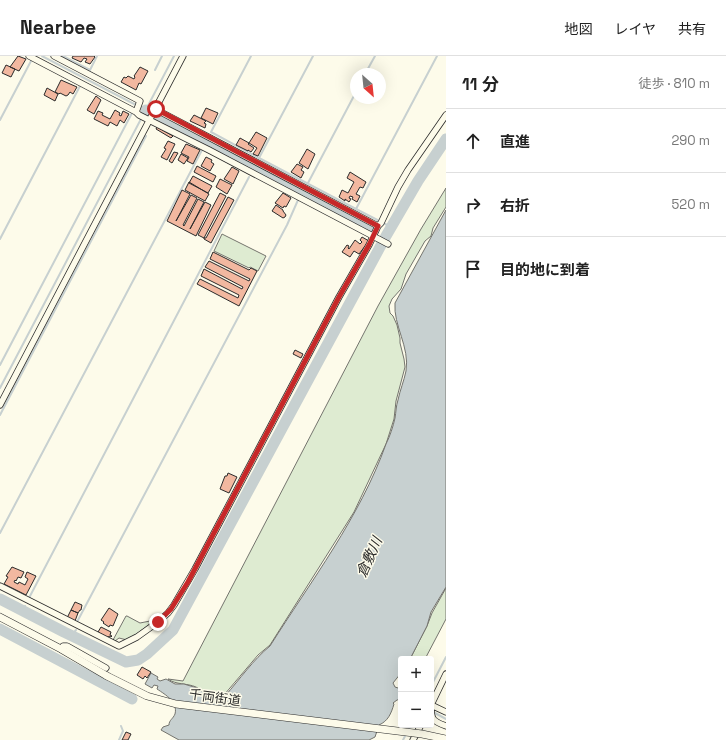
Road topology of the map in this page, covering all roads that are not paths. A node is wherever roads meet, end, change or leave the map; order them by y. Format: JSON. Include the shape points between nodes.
{"nodes":[{"id":1,"x":29,"y":56,"type":"edge"},
{"id":2,"x":54,"y":56,"type":"edge"},
{"id":3,"x":183,"y":56,"type":"edge"},
{"id":4,"x":156,"y":109,"type":"junction"},
{"id":5,"x":446,"y":115,"type":"edge"},
{"id":6,"x":142,"y":116,"type":"junction"},
{"id":7,"x":380,"y":224,"type":"junction"},
{"id":8,"x":376,"y":238,"type":"junction"},
{"id":9,"x":388,"y":244,"type":"dead end"},
{"id":10,"x":0,"y":405,"type":"edge"},
{"id":11,"x":0,"y":586,"type":"edge"},
{"id":12,"x":0,"y":617,"type":"edge"},
{"id":13,"x":61,"y":649,"type":"junction"},
{"id":14,"x":106,"y":668,"type":"dead end"},
{"id":15,"x":446,"y":674,"type":"edge"},
{"id":16,"x":434,"y":699,"type":"edge"},
{"id":17,"x":434,"y":706,"type":"edge"},
{"id":18,"x":446,"y":712,"type":"edge"},
{"id":19,"x":434,"y":720,"type":"edge"},
{"id":20,"x":446,"y":726,"type":"edge"},
{"id":21,"x":418,"y":728,"type":"edge"},
{"id":22,"x":446,"y":738,"type":"edge"},
{"id":23,"x":413,"y":740,"type":"edge"}],
"edges":[{"from":1,"to":6,"type":"street"},
{"from":2,"to":6,"type":"street","via":[[140,101]]},
{"from":3,"to":4,"type":"street"},
{"from":4,"to":6,"type":"street"},
{"from":4,"to":7,"type":"street"},
{"from":5,"to":7,"type":"street","via":[[408,170]]},
{"from":6,"to":8,"type":"street"},
{"from":6,"to":10,"type":"street"},
{"from":7,"to":8,"type":"street"},
{"from":8,"to":9,"type":"street"},
{"from":8,"to":11,"type":"street","via":[[339,297],[188,582],[163,618],[119,646]]},
{"from":12,"to":13,"type":"street","name":"千両街道"},
{"from":13,"to":14,"type":"street","via":[[67,646]]},
{"from":13,"to":22,"type":"street","name":"千両街道","bridge":true,"via":[[147,696],[176,704]]},
{"from":15,"to":16,"type":"street"},
{"from":17,"to":18,"type":"street"},
{"from":19,"to":20,"type":"street"},
{"from":21,"to":23,"type":"street"}]}
